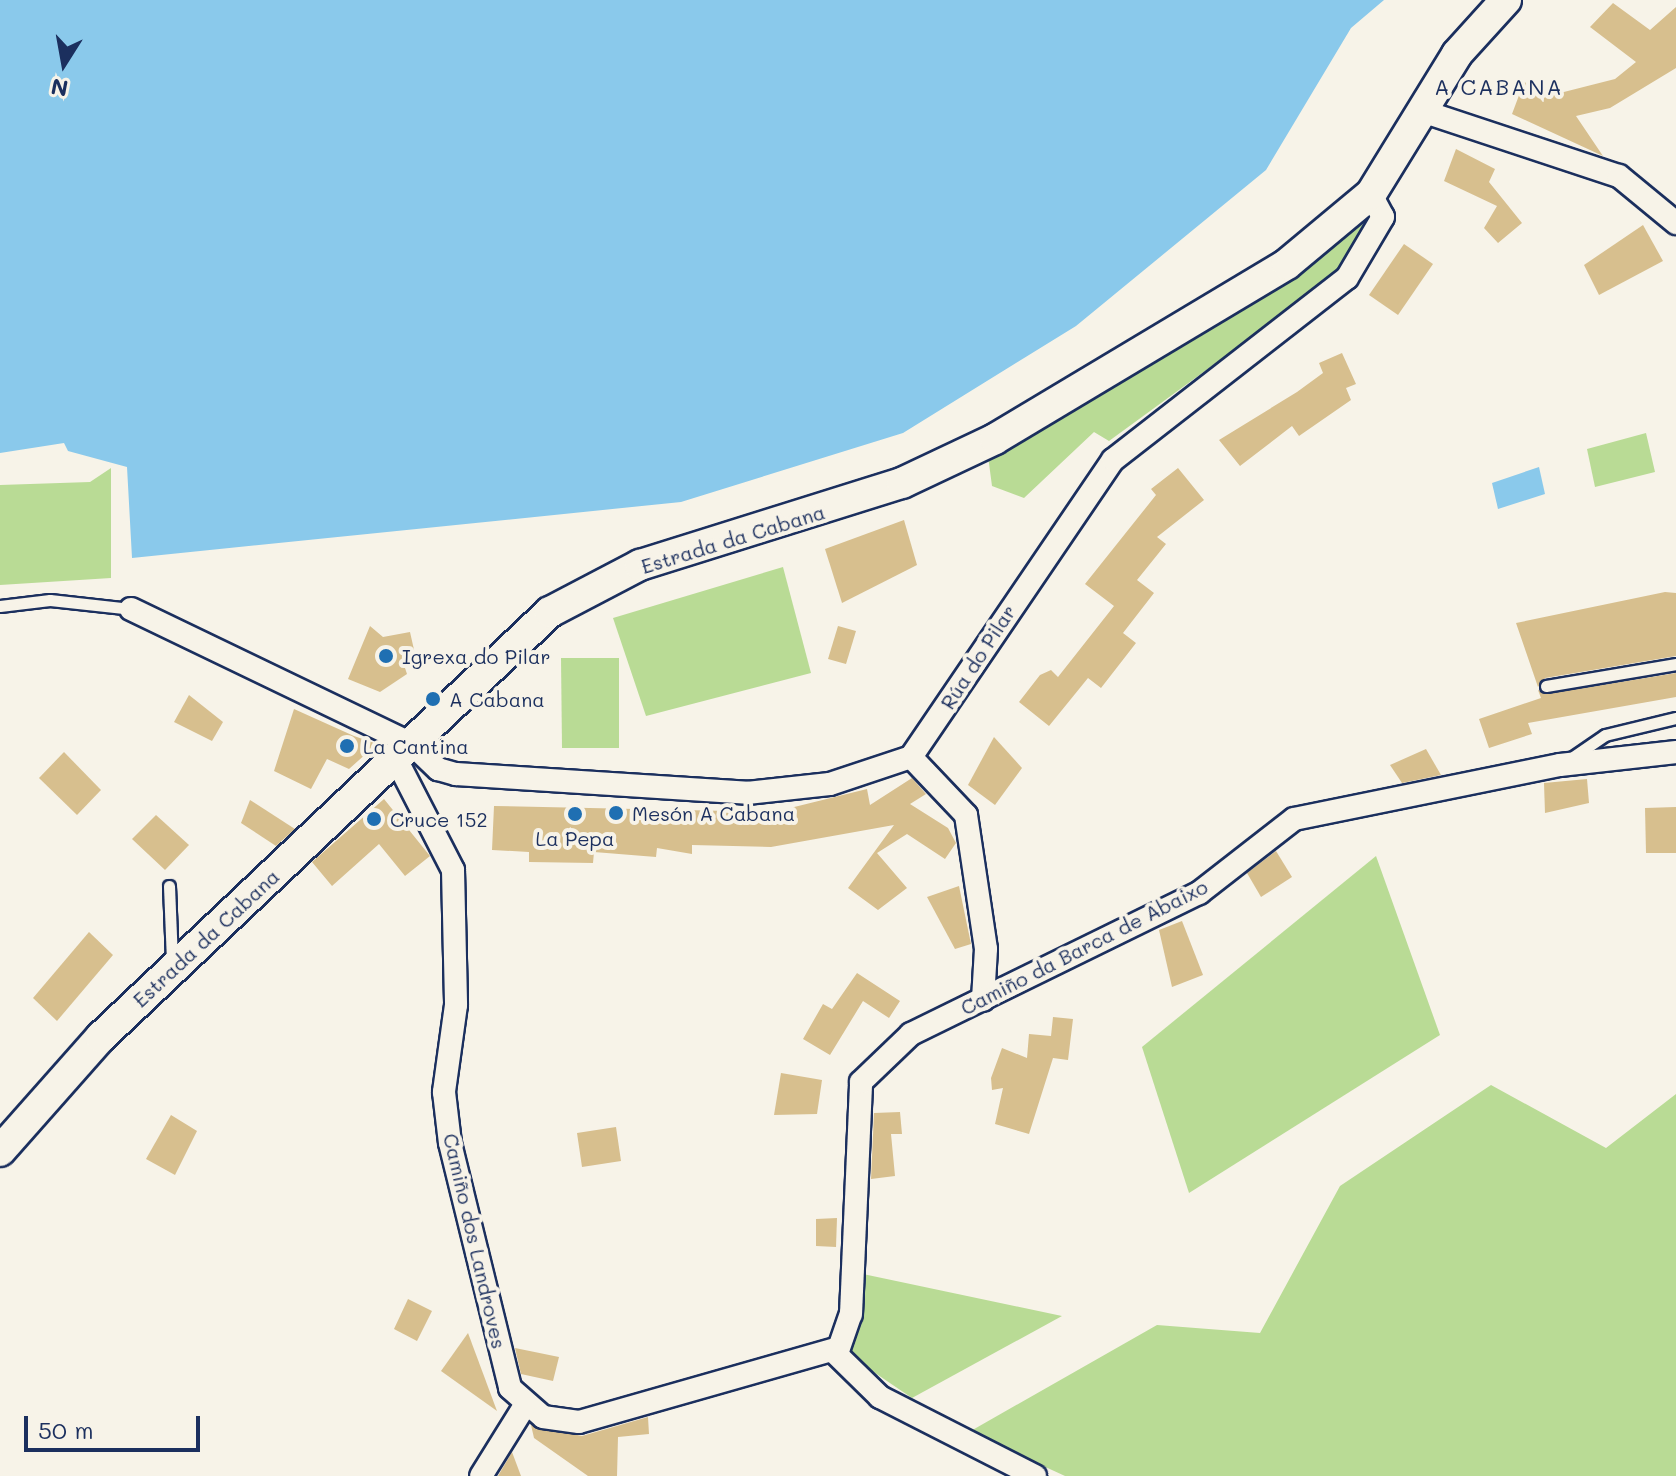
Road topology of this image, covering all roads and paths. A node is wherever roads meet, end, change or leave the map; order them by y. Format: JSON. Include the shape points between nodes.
{"nodes":[{"id":1,"x":1506,"y":0,"type":"edge"},
{"id":2,"x":1422,"y":111,"type":"junction"},
{"id":3,"x":1371,"y":194,"type":"junction"},
{"id":4,"x":1676,"y":223,"type":"edge"},
{"id":5,"x":0,"y":606,"type":"edge"},
{"id":6,"x":131,"y":609,"type":"joint"},
{"id":7,"x":1676,"y":664,"type":"edge"},
{"id":8,"x":1546,"y":686,"type":"dead end"},
{"id":9,"x":1676,"y":718,"type":"edge"},
{"id":10,"x":1676,"y":752,"type":"edge"},
{"id":11,"x":405,"y":753,"type":"junction"},
{"id":12,"x":911,"y":757,"type":"junction"},
{"id":13,"x":1560,"y":765,"type":"junction"},
{"id":14,"x":169,"y":886,"type":"dead end"},
{"id":15,"x":173,"y":970,"type":"junction"},
{"id":16,"x":983,"y":1000,"type":"junction"},
{"id":17,"x":0,"y":1151,"type":"edge"},
{"id":18,"x":833,"y":1351,"type":"junction"},
{"id":19,"x":524,"y":1407,"type":"junction"},
{"id":20,"x":481,"y":1476,"type":"edge"},
{"id":21,"x":1035,"y":1476,"type":"edge"}],
"edges":[{"from":1,"to":2,"type":"main road","name":"Estrada da Cabana","via":[[1457,54]]},
{"from":2,"to":3,"type":"main road","name":"Estrada da Cabana"},
{"from":2,"to":4,"type":"street","via":[[1619,176]]},
{"from":3,"to":11,"type":"main road","name":"Estrada da Cabana","via":[[1287,264],[995,439],[832,510],[640,565],[589,588],[550,612]]},
{"from":3,"to":12,"type":"street","name":"Rúa do Pilar","via":[[1383,217],[1347,278],[1113,460]]},
{"from":5,"to":6,"type":"lane","via":[[50,600]]},
{"from":6,"to":11,"type":"street"},
{"from":7,"to":8,"type":"lane"},
{"from":9,"to":13,"type":"lane","via":[[1605,735]]},
{"from":10,"to":13,"type":"street","name":"Camiño da Barca de Abaixo"},
{"from":11,"to":12,"type":"street","via":[[456,774],[747,793],[830,784]]},
{"from":11,"to":15,"type":"main road","name":"Estrada da Cabana"},
{"from":11,"to":19,"type":"street","name":"Camiño dos Landroves","via":[[453,870],[456,1005],[444,1092],[450,1143],[510,1388]]},
{"from":12,"to":16,"type":"street","via":[[966,815],[986,949]]},
{"from":13,"to":16,"type":"street","name":"Camiño da Barca de Abaixo","via":[[1294,819],[1199,893]]},
{"from":14,"to":15,"type":"lane"},
{"from":15,"to":17,"type":"main road","name":"Estrada da Cabana","via":[[70,1069]]},
{"from":16,"to":18,"type":"street","name":"Camiño da Barca de Abaixo","via":[[911,1034],[861,1082],[851,1314],[846,1337]]},
{"from":18,"to":19,"type":"street","via":[[738,1372],[604,1421],[543,1417]]},
{"from":18,"to":21,"type":"street","via":[[880,1397]]},
{"from":19,"to":20,"type":"street"}]}
